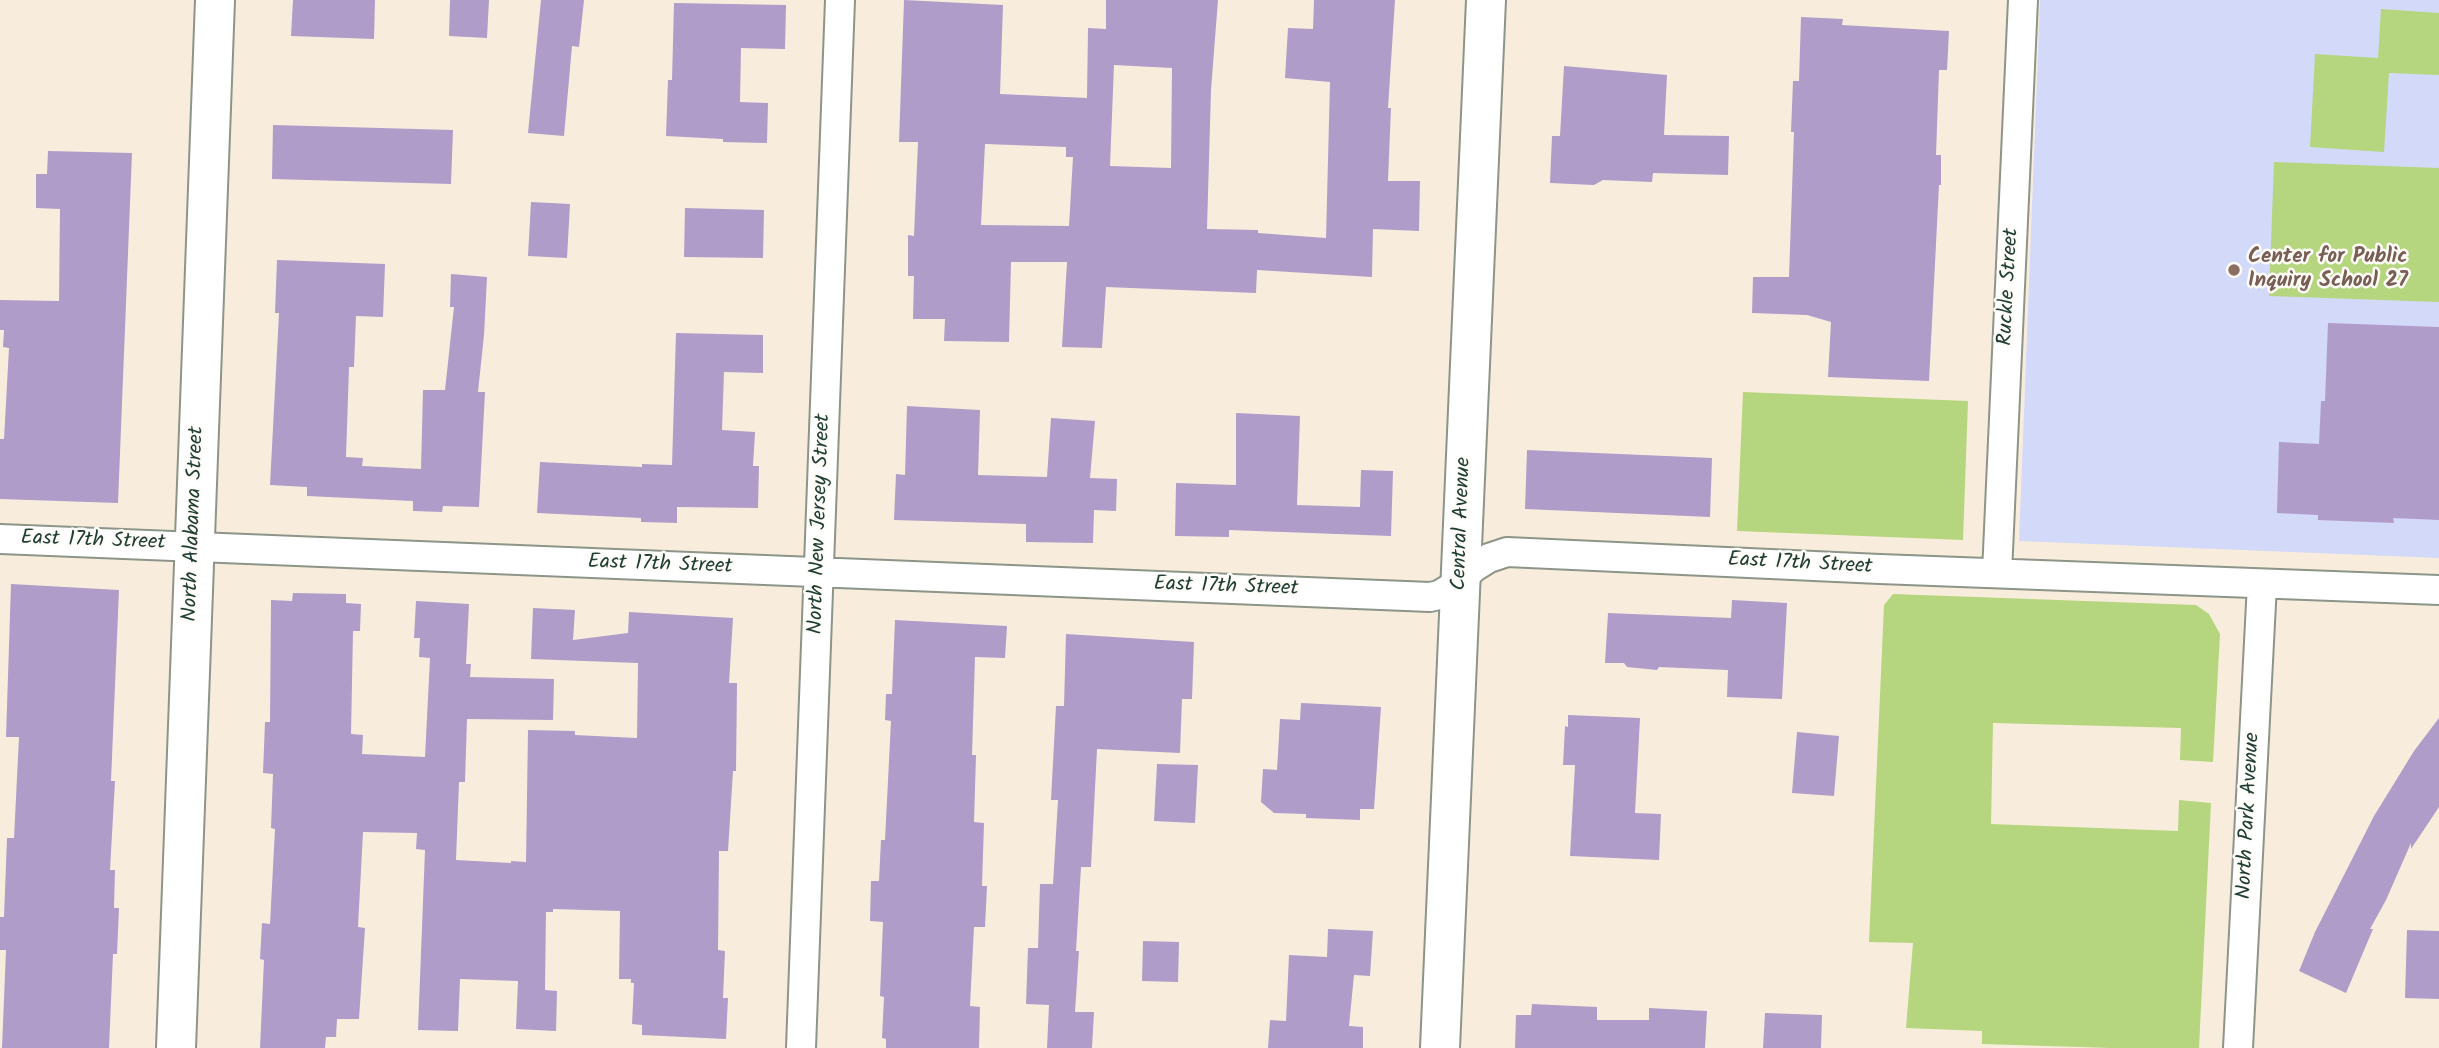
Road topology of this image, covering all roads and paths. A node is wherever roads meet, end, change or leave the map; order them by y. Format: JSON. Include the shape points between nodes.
{"nodes":[{"id":1,"x":215,"y":0,"type":"edge"},
{"id":2,"x":841,"y":0,"type":"edge"},
{"id":3,"x":1486,"y":0,"type":"edge"},
{"id":4,"x":2023,"y":0,"type":"edge"},
{"id":5,"x":0,"y":539,"type":"edge"},
{"id":6,"x":195,"y":546,"type":"junction"},
{"id":7,"x":819,"y":572,"type":"junction"},
{"id":8,"x":1997,"y":573,"type":"junction"},
{"id":9,"x":1462,"y":577,"type":"junction"},
{"id":10,"x":2262,"y":584,"type":"junction"},
{"id":11,"x":2439,"y":590,"type":"edge"},
{"id":12,"x":176,"y":1048,"type":"edge"},
{"id":13,"x":801,"y":1048,"type":"edge"},
{"id":14,"x":1440,"y":1048,"type":"edge"},
{"id":15,"x":2238,"y":1048,"type":"edge"}],
"edges":[{"from":1,"to":6,"type":"main road","name":"North Alabama Street"},
{"from":2,"to":7,"type":"street","name":"North New Jersey Street"},
{"from":3,"to":9,"type":"main road","name":"Central Avenue"},
{"from":4,"to":8,"type":"street","name":"Ruckle Street"},
{"from":5,"to":6,"type":"street","name":"East 17th Street"},
{"from":6,"to":7,"type":"street","name":"East 17th Street"},
{"from":6,"to":12,"type":"main road","name":"North Alabama Street"},
{"from":7,"to":9,"type":"street","name":"East 17th Street","via":[[1430,597],[1456,585]]},
{"from":7,"to":13,"type":"street","name":"North New Jersey Street"},
{"from":8,"to":9,"type":"street","name":"East 17th Street","via":[[1507,552]]},
{"from":8,"to":10,"type":"street","name":"East 17th Street"},
{"from":9,"to":14,"type":"main road","name":"Central Avenue"},
{"from":10,"to":11,"type":"street","name":"East 17th Street"},
{"from":10,"to":15,"type":"street","name":"North Park Avenue"}]}
